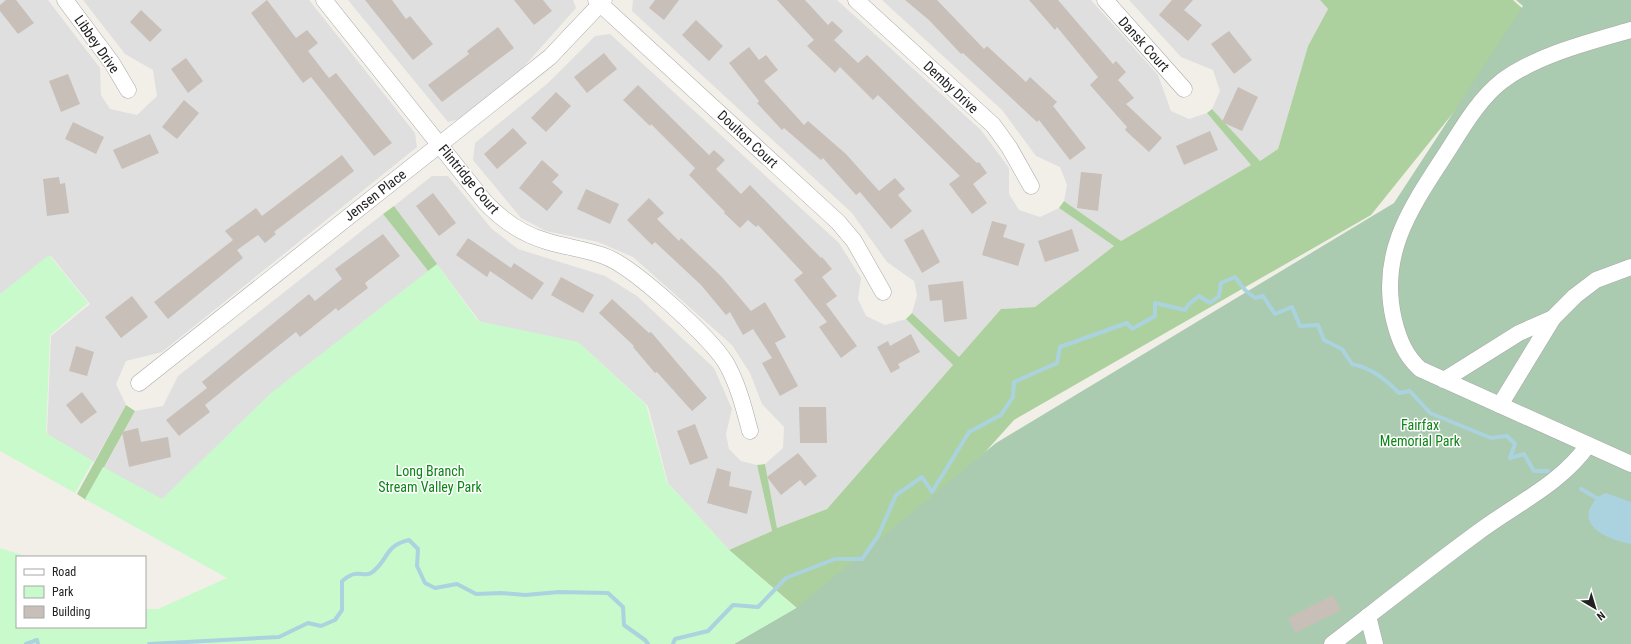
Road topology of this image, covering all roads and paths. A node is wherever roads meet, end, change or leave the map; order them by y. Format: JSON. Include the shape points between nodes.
{"nodes":[{"id":1,"x":65,"y":0,"type":"edge"},
{"id":2,"x":324,"y":0,"type":"edge"},
{"id":3,"x":856,"y":0,"type":"edge"},
{"id":4,"x":1105,"y":0,"type":"edge"},
{"id":5,"x":600,"y":1,"type":"edge"},
{"id":6,"x":1631,"y":30,"type":"edge"},
{"id":7,"x":1184,"y":89,"type":"dead end"},
{"id":8,"x":128,"y":90,"type":"dead end"},
{"id":9,"x":439,"y":144,"type":"junction"},
{"id":10,"x":1031,"y":186,"type":"dead end"},
{"id":11,"x":1631,"y":267,"type":"edge"},
{"id":12,"x":883,"y":292,"type":"dead end"},
{"id":13,"x":1554,"y":318,"type":"junction"},
{"id":14,"x":1444,"y":380,"type":"junction"},
{"id":15,"x":139,"y":382,"type":"dead end"},
{"id":16,"x":1500,"y":405,"type":"junction"},
{"id":17,"x":750,"y":431,"type":"dead end"},
{"id":18,"x":1588,"y":445,"type":"junction"},
{"id":19,"x":1631,"y":464,"type":"edge"},
{"id":20,"x":1368,"y":616,"type":"junction"},
{"id":21,"x":1332,"y":644,"type":"edge"},
{"id":22,"x":1375,"y":644,"type":"edge"}],
"edges":[{"from":1,"to":8,"type":"street","name":"Libbey Drive","via":[[108,57]]},
{"from":2,"to":9,"type":"street","name":"Flintridge Court"},
{"from":3,"to":10,"type":"street","name":"Demby Drive","via":[[993,125]]},
{"from":4,"to":7,"type":"street","name":"Dansk Court"},
{"from":5,"to":9,"type":"street","name":"Jensen Place","via":[[550,57]]},
{"from":5,"to":12,"type":"street","name":"Doulton Court","via":[[838,222],[854,241]]},
{"from":6,"to":14,"type":"street","via":[[1558,53],[1523,68],[1500,82],[1473,112],[1410,211],[1393,254],[1390,286],[1393,316],[1402,346],[1411,360],[1420,369]]},
{"from":9,"to":15,"type":"street","name":"Jensen Place"},
{"from":9,"to":17,"type":"street","name":"Flintridge Court","via":[[486,202],[507,222],[536,238],[585,249],[620,263],[706,338],[719,353],[732,375]]},
{"from":11,"to":13,"type":"street","via":[[1610,274],[1585,288]]},
{"from":13,"to":14,"type":"street","via":[[1519,333]]},
{"from":13,"to":16,"type":"street"},
{"from":14,"to":16,"type":"street"},
{"from":16,"to":18,"type":"street"},
{"from":18,"to":19,"type":"street"},
{"from":18,"to":20,"type":"street","via":[[1572,465],[1552,481],[1477,532]]},
{"from":20,"to":21,"type":"street"},
{"from":20,"to":22,"type":"street"}]}
